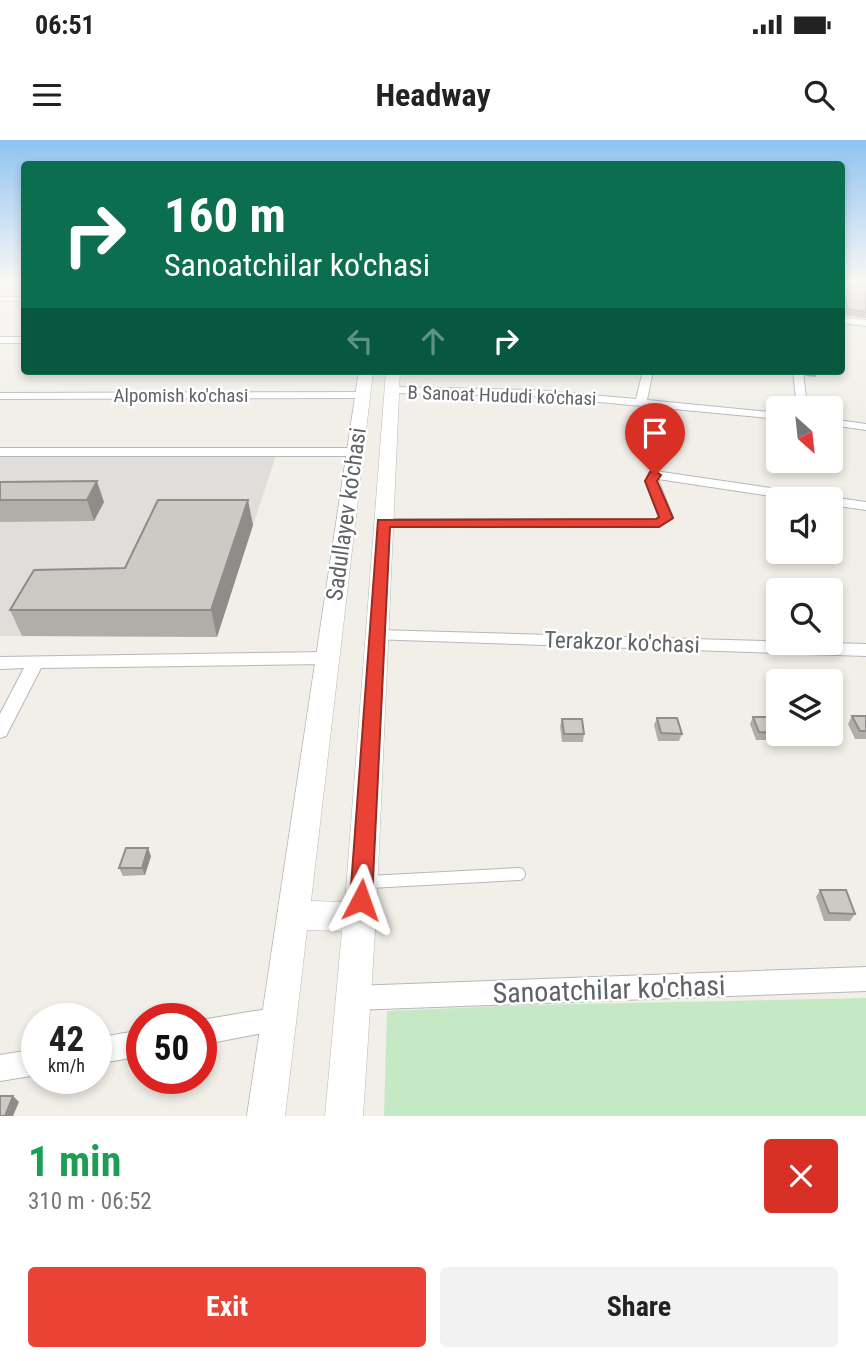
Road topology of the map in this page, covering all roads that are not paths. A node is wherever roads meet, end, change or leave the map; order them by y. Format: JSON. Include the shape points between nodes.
{"nodes":[{"id":1,"x":0,"y":340,"type":"edge"},
{"id":2,"x":21,"y":340,"type":"edge"},
{"id":3,"x":365,"y":375,"type":"edge"},
{"id":4,"x":647,"y":375,"type":"edge"},
{"id":5,"x":798,"y":375,"type":"edge"},
{"id":6,"x":393,"y":381,"type":"edge"},
{"id":7,"x":362,"y":395,"type":"junction"},
{"id":8,"x":0,"y":396,"type":"edge"},
{"id":9,"x":801,"y":396,"type":"edge"},
{"id":10,"x":640,"y":402,"type":"junction"},
{"id":11,"x":766,"y":415,"type":"edge"},
{"id":12,"x":844,"y":424,"type":"edge"},
{"id":13,"x":866,"y":427,"type":"edge"},
{"id":14,"x":0,"y":452,"type":"edge"},
{"id":15,"x":353,"y":452,"type":"junction"},
{"id":16,"x":766,"y":491,"type":"edge"},
{"id":17,"x":843,"y":503,"type":"edge"},
{"id":18,"x":866,"y":506,"type":"edge"},
{"id":19,"x":383,"y":523,"type":"junction"},
{"id":20,"x":377,"y":635,"type":"junction"},
{"id":21,"x":866,"y":650,"type":"edge"},
{"id":22,"x":327,"y":658,"type":"junction"},
{"id":23,"x":36,"y":662,"type":"junction"},
{"id":24,"x":0,"y":663,"type":"edge"},
{"id":25,"x":0,"y":732,"type":"edge"},
{"id":26,"x":519,"y":874,"type":"dead end"},
{"id":27,"x":361,"y":900,"type":"junction"},
{"id":28,"x":293,"y":915,"type":"junction"},
{"id":29,"x":866,"y":979,"type":"edge"},
{"id":30,"x":353,"y":998,"type":"junction"},
{"id":31,"x":279,"y":1019,"type":"junction"},
{"id":32,"x":217,"y":1030,"type":"edge"},
{"id":33,"x":21,"y":1065,"type":"edge"},
{"id":34,"x":0,"y":1068,"type":"edge"},
{"id":35,"x":266,"y":1116,"type":"edge"},
{"id":36,"x":344,"y":1116,"type":"edge"}],
"edges":[{"from":1,"to":2,"type":"street"},
{"from":3,"to":7,"type":"main road","name":"Sadullayev ko'chasi"},
{"from":4,"to":10,"type":"street"},
{"from":5,"to":9,"type":"street"},
{"from":6,"to":10,"type":"street","name":"B Sanoat Hududi ko'chasi"},
{"from":6,"to":19,"type":"main road","name":"Sadullayev ko'chasi"},
{"from":7,"to":8,"type":"street","name":"Alpomish ko'chasi"},
{"from":7,"to":15,"type":"main road","name":"Sadullayev ko'chasi"},
{"from":10,"to":11,"type":"street","name":"B Sanoat Hududi ko'chasi"},
{"from":12,"to":13,"type":"street"},
{"from":14,"to":15,"type":"street"},
{"from":15,"to":22,"type":"main road","name":"Sadullayev ko'chasi"},
{"from":16,"to":19,"type":"street","via":[[655,475],[651,481],[666,518],[659,523]]},
{"from":17,"to":18,"type":"street"},
{"from":19,"to":20,"type":"main road","name":"Sadullayev ko'chasi"},
{"from":20,"to":21,"type":"street","name":"Terakzor ko'chasi"},
{"from":20,"to":27,"type":"main road","name":"Sadullayev ko'chasi"},
{"from":22,"to":23,"type":"street"},
{"from":22,"to":28,"type":"main road","name":"Sadullayev ko'chasi"},
{"from":23,"to":24,"type":"street"},
{"from":23,"to":25,"type":"street"},
{"from":26,"to":27,"type":"lane"},
{"from":27,"to":28,"type":"main road"},
{"from":27,"to":30,"type":"main road","name":"Sadullayev ko'chasi"},
{"from":28,"to":31,"type":"main road","name":"Sadullayev ko'chasi"},
{"from":29,"to":30,"type":"street","name":"Sanoatchilar ko'chasi"},
{"from":30,"to":36,"type":"main road","name":"Sadullayev ko'chasi"},
{"from":31,"to":32,"type":"street"},
{"from":31,"to":35,"type":"main road","name":"Sadullayev ko'chasi"},
{"from":33,"to":34,"type":"street"}]}
